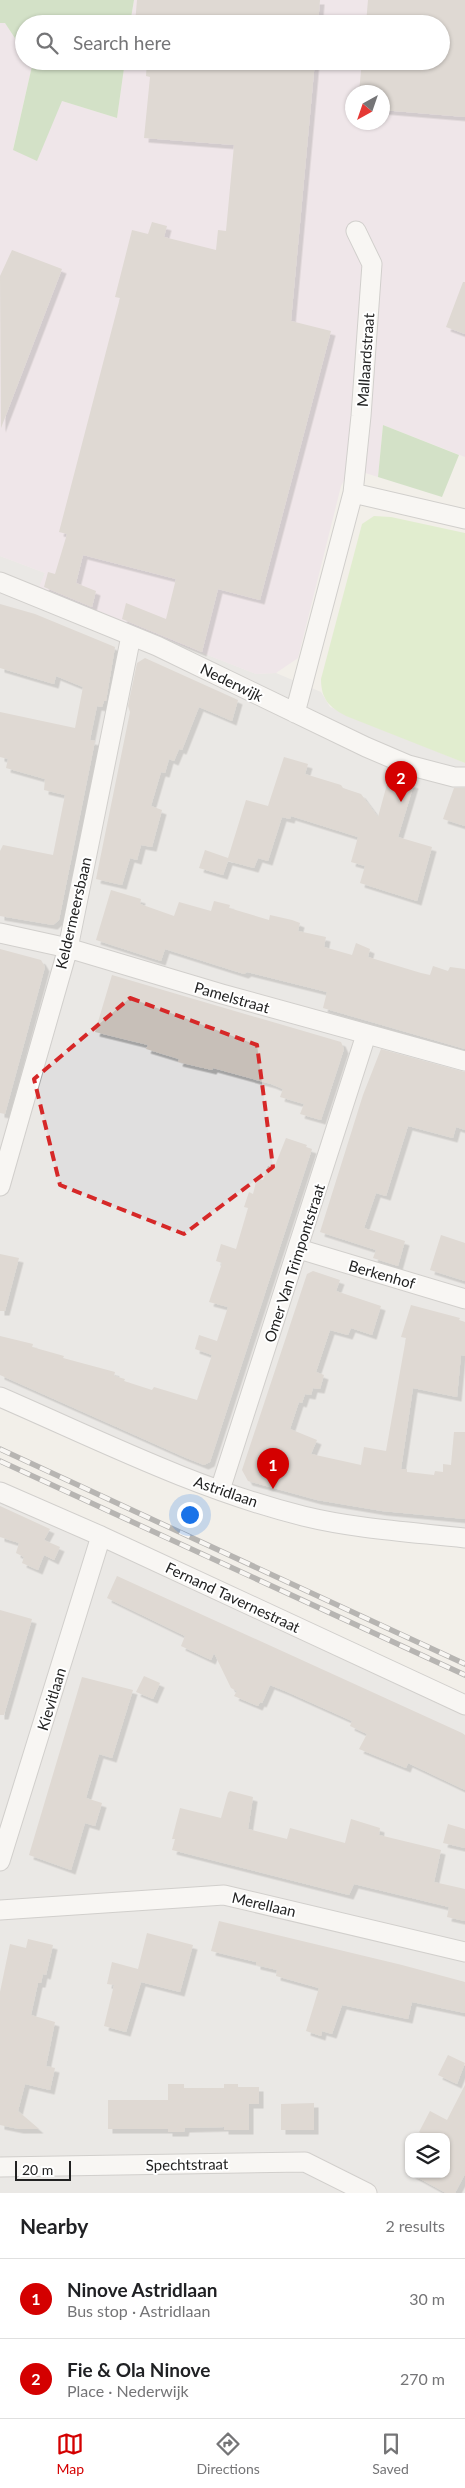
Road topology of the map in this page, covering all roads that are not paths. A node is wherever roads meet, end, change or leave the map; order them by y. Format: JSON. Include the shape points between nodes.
{"nodes":[{"id":1,"x":356,"y":231,"type":"dead end"},
{"id":2,"x":353,"y":493,"type":"junction"},
{"id":3,"x":465,"y":519,"type":"edge"},
{"id":4,"x":0,"y":582,"type":"edge"},
{"id":5,"x":131,"y":636,"type":"junction"},
{"id":6,"x":295,"y":713,"type":"junction"},
{"id":7,"x":465,"y":777,"type":"edge"},
{"id":8,"x":0,"y":933,"type":"edge"},
{"id":9,"x":68,"y":948,"type":"junction"},
{"id":10,"x":366,"y":1035,"type":"junction"},
{"id":11,"x":465,"y":1061,"type":"edge"},
{"id":12,"x":0,"y":1186,"type":"edge"},
{"id":13,"x":299,"y":1249,"type":"junction"},
{"id":14,"x":465,"y":1298,"type":"edge"},
{"id":15,"x":0,"y":1397,"type":"edge"},
{"id":16,"x":220,"y":1490,"type":"junction"},
{"id":17,"x":0,"y":1492,"type":"edge"},
{"id":18,"x":101,"y":1536,"type":"junction"},
{"id":19,"x":465,"y":1538,"type":"edge"},
{"id":20,"x":465,"y":1705,"type":"edge"},
{"id":21,"x":0,"y":1861,"type":"edge"},
{"id":22,"x":0,"y":1910,"type":"edge"},
{"id":23,"x":465,"y":1952,"type":"edge"},
{"id":24,"x":0,"y":2167,"type":"edge"},
{"id":25,"x":367,"y":2193,"type":"edge"}],
"edges":[{"from":1,"to":2,"type":"street","name":"Mallaardstraat","via":[[372,264]]},
{"from":2,"to":3,"type":"street"},
{"from":2,"to":6,"type":"street","name":"Mallaardstraat"},
{"from":4,"to":5,"type":"street","name":"Nederwijk"},
{"from":5,"to":6,"type":"street","name":"Nederwijk"},
{"from":5,"to":9,"type":"street","name":"Keldermeersbaan"},
{"from":6,"to":7,"type":"street","name":"Nederwijk","via":[[408,764]]},
{"from":8,"to":9,"type":"street","name":"Pamelstraat"},
{"from":9,"to":10,"type":"street","name":"Pamelstraat"},
{"from":9,"to":12,"type":"street","name":"Keldermeersbaan"},
{"from":10,"to":11,"type":"street","name":"Pamelstraat"},
{"from":10,"to":13,"type":"street","name":"Omer Van Trimpontstraat"},
{"from":13,"to":14,"type":"street","name":"Berkenhof"},
{"from":13,"to":16,"type":"street","name":"Omer Van Trimpontstraat"},
{"from":15,"to":16,"type":"street","name":"Astridlaan"},
{"from":16,"to":19,"type":"street","name":"Astridlaan","via":[[324,1520]]},
{"from":17,"to":18,"type":"street","name":"Fernand Tavernestraat"},
{"from":18,"to":20,"type":"street","name":"Fernand Tavernestraat"},
{"from":18,"to":21,"type":"street","name":"Kievitlaan"},
{"from":22,"to":23,"type":"street","name":"Merellaan","via":[[224,1894]]},
{"from":24,"to":25,"type":"street","name":"Spechtstraat","via":[[305,2162]]}]}
